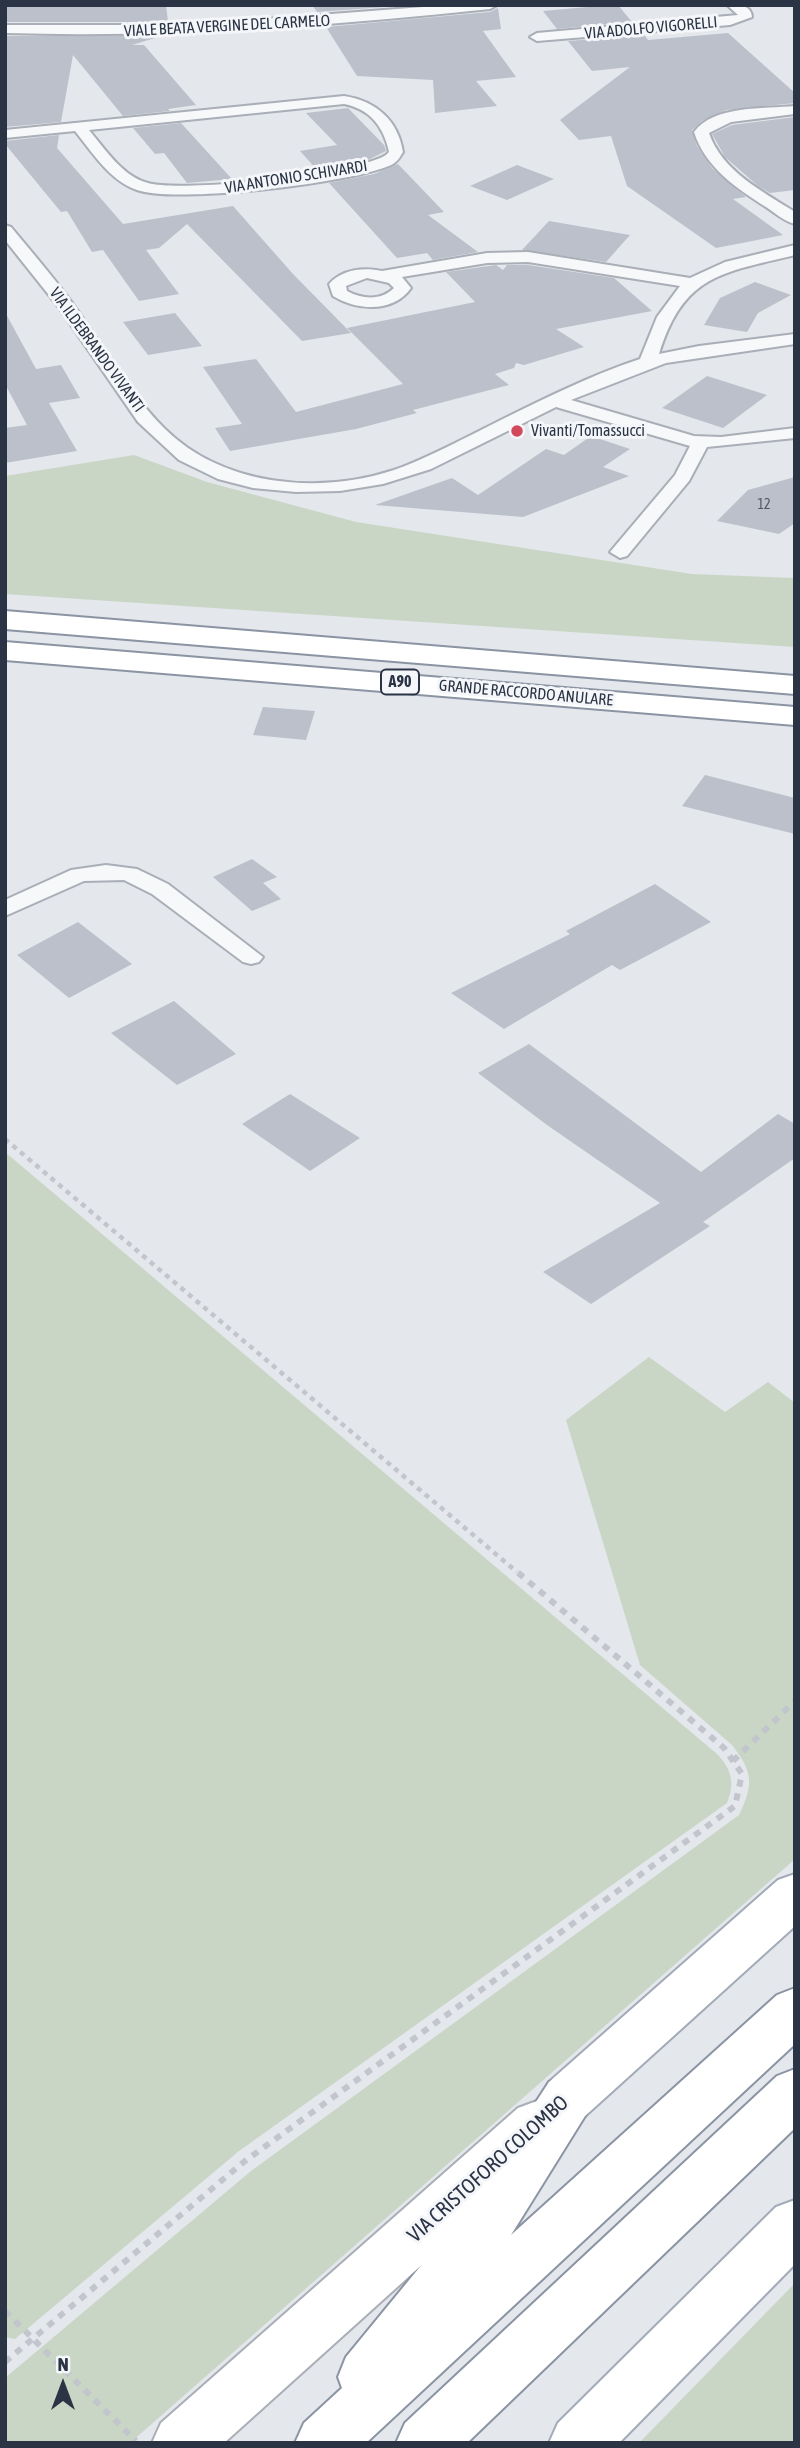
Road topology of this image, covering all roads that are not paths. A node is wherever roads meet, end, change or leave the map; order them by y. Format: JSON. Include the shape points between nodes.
{"nodes":[{"id":1,"x":490,"y":5,"type":"edge"},
{"id":2,"x":734,"y":5,"type":"edge"},
{"id":3,"x":5,"y":30,"type":"edge"},
{"id":4,"x":537,"y":37,"type":"dead end"},
{"id":5,"x":795,"y":110,"type":"edge"},
{"id":6,"x":80,"y":128,"type":"junction"},
{"id":7,"x":5,"y":134,"type":"edge"},
{"id":8,"x":795,"y":219,"type":"edge"},
{"id":9,"x":5,"y":230,"type":"edge"},
{"id":10,"x":795,"y":250,"type":"edge"},
{"id":11,"x":387,"y":275,"type":"dead end"},
{"id":12,"x":693,"y":283,"type":"junction"},
{"id":13,"x":795,"y":339,"type":"edge"},
{"id":14,"x":648,"y":362,"type":"junction"},
{"id":15,"x":556,"y":401,"type":"junction"},
{"id":16,"x":795,"y":433,"type":"edge"},
{"id":17,"x":701,"y":442,"type":"junction"},
{"id":18,"x":620,"y":552,"type":"dead end"},
{"id":19,"x":5,"y":620,"type":"edge"},
{"id":20,"x":346,"y":647,"type":"junction"},
{"id":21,"x":5,"y":651,"type":"edge"},
{"id":22,"x":795,"y":667,"type":"edge"},
{"id":23,"x":795,"y":685,"type":"edge"},
{"id":24,"x":795,"y":716,"type":"edge"},
{"id":25,"x":5,"y":909,"type":"edge"},
{"id":26,"x":251,"y":957,"type":"dead end"},
{"id":27,"x":795,"y":1895,"type":"edge"},
{"id":28,"x":795,"y":2011,"type":"edge"},
{"id":29,"x":795,"y":2093,"type":"edge"},
{"id":30,"x":567,"y":2098,"type":"junction"},
{"id":31,"x":795,"y":2226,"type":"edge"},
{"id":32,"x":181,"y":2443,"type":"edge"},
{"id":33,"x":312,"y":2443,"type":"edge"},
{"id":34,"x":324,"y":2443,"type":"edge"},
{"id":35,"x":425,"y":2443,"type":"edge"},
{"id":36,"x":578,"y":2443,"type":"edge"}],
"edges":[{"from":1,"to":3,"type":"street","name":"VIALE BEATA VERGINE DEL CARMELO","via":[[215,29]]},
{"from":2,"to":4,"type":"street","name":"VIA ADOLFO VIGORELLI","via":[[745,17],[730,22]]},
{"from":5,"to":8,"type":"street","via":[[718,121],[701,132],[722,167]]},
{"from":6,"to":6,"type":"street","name":"VIA ANTONIO SCHIVARDI","via":[[126,177],[158,190],[223,188],[345,171],[387,161],[396,152],[391,134],[372,109],[353,101]]},
{"from":6,"to":7,"type":"street","name":"VIA ANTONIO SCHIVARDI"},
{"from":9,"to":15,"type":"street","name":"VIA ILDEBRANDO VIVANTI","via":[[152,426],[193,460],[237,480],[317,487],[383,478],[430,462]]},
{"from":10,"to":12,"type":"street","via":[[711,273]]},
{"from":11,"to":12,"type":"street","via":[[493,257],[528,257]]},
{"from":12,"to":14,"type":"street","via":[[673,308]]},
{"from":13,"to":14,"type":"street","name":"VIA ILDEBRANDO VIVANTI"},
{"from":14,"to":15,"type":"street","name":"VIA ILDEBRANDO VIVANTI"},
{"from":15,"to":17,"type":"street"},
{"from":16,"to":17,"type":"street"},
{"from":17,"to":18,"type":"street","via":[[683,478]]},
{"from":19,"to":20,"type":"main road","name":"GRANDE RACCORDO ANULARE","number":"A90"},
{"from":20,"to":22,"type":"main road","via":[[537,652]]},
{"from":20,"to":23,"type":"main road","name":"GRANDE RACCORDO ANULARE","number":"A90"},
{"from":21,"to":24,"type":"main road","name":"GRANDE RACCORDO ANULARE","number":"A90"},
{"from":25,"to":26,"type":"street","via":[[79,875],[129,874],[160,889]]},
{"from":27,"to":30,"type":"main road","name":"VIA CRISTOFORO COLOMBO"},
{"from":28,"to":34,"type":"main road"},
{"from":29,"to":35,"type":"main road"},
{"from":30,"to":32,"type":"main road","name":"VIA CRISTOFORO COLOMBO"},
{"from":30,"to":33,"type":"main road","via":[[479,2237]]},
{"from":31,"to":36,"type":"main road"}]}
